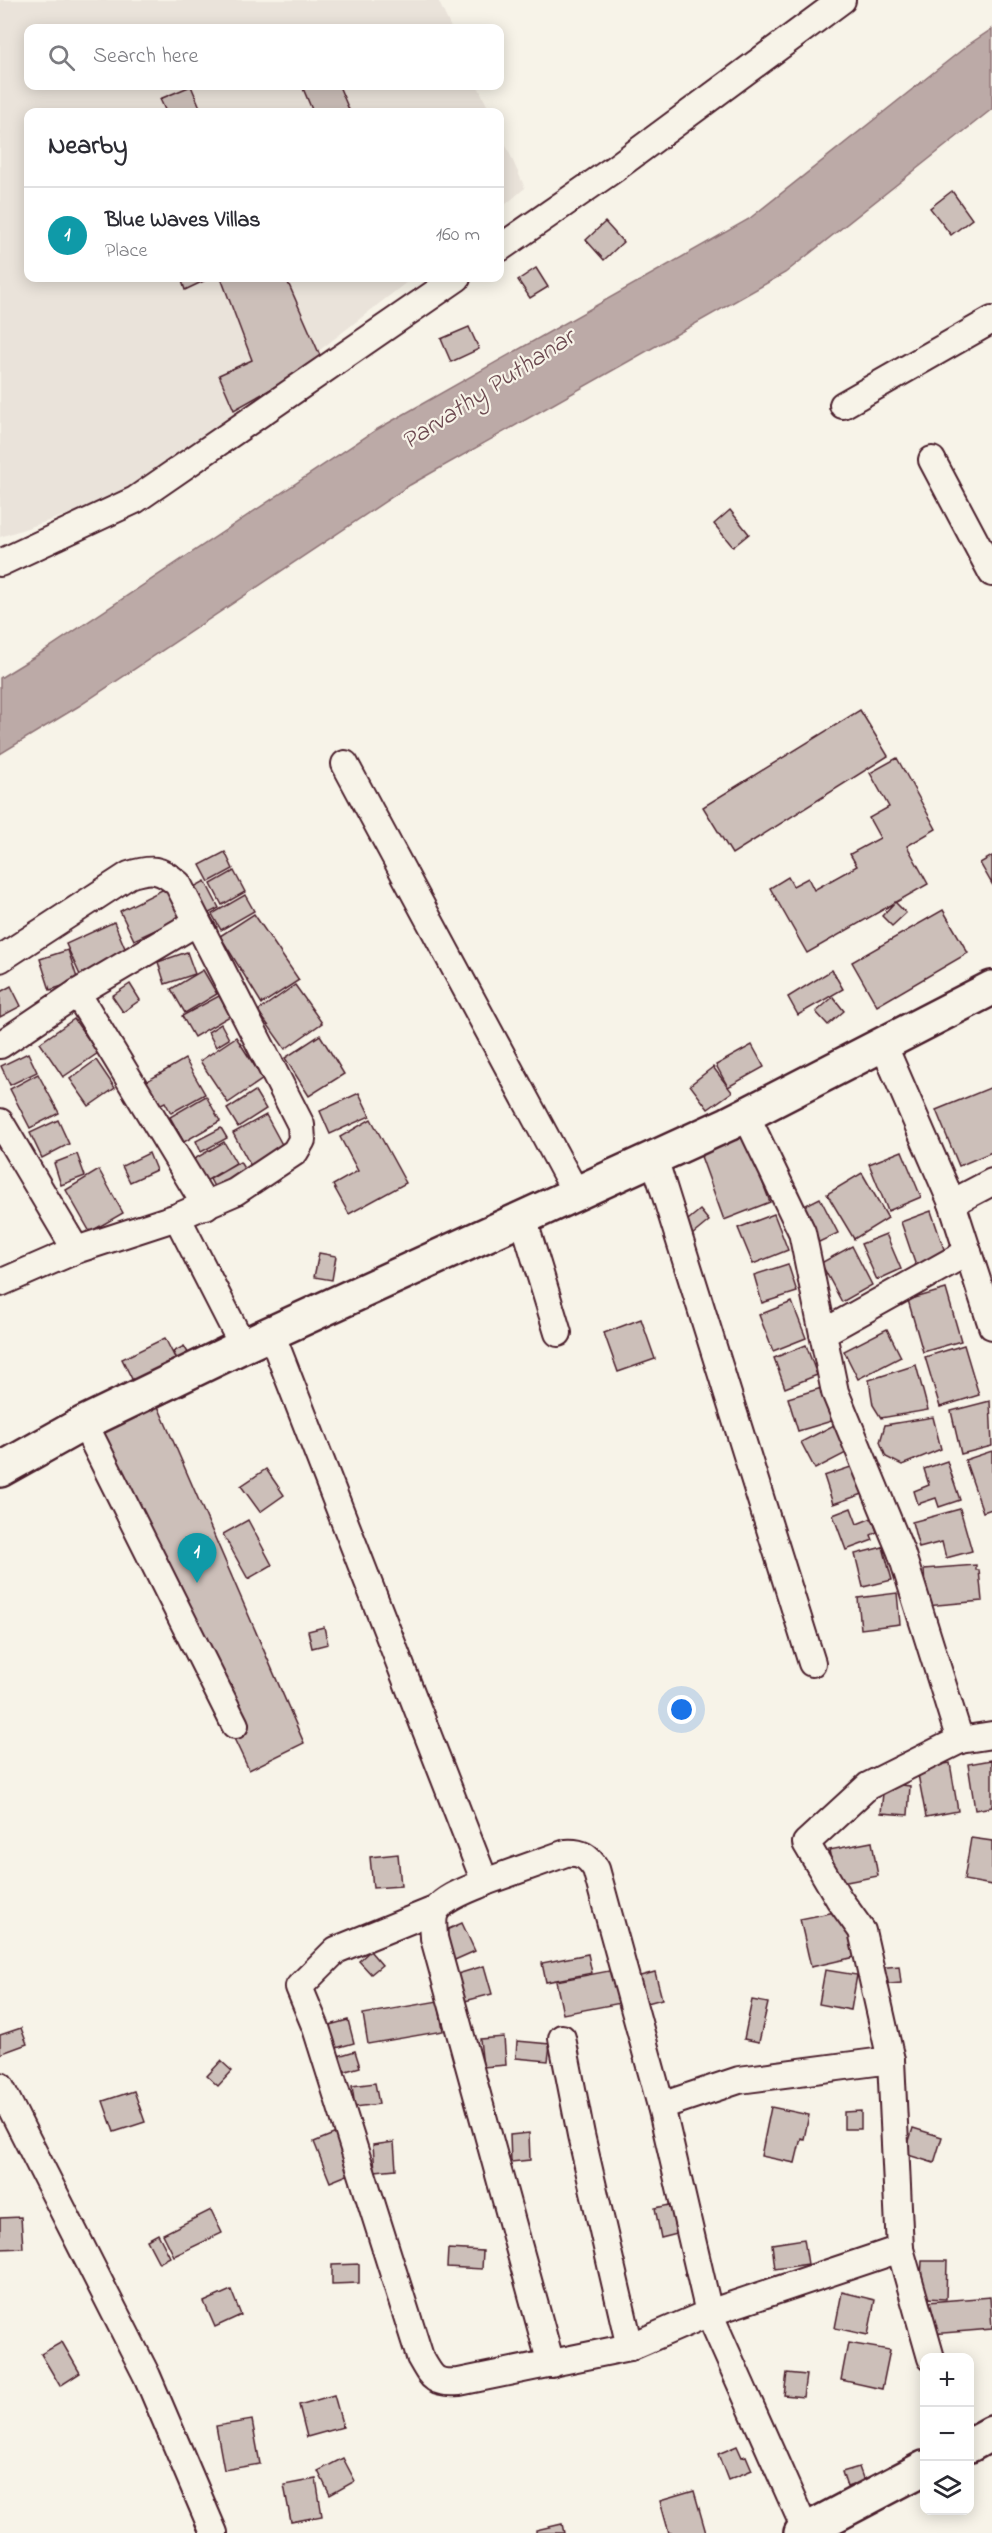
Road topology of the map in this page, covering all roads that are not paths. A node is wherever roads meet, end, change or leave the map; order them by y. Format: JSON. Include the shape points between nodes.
{"nodes":[{"id":1,"x":842,"y":0,"type":"edge"},
{"id":2,"x":504,"y":245,"type":"edge"},
{"id":3,"x":451,"y":282,"type":"edge"},
{"id":4,"x":992,"y":320,"type":"edge"},
{"id":5,"x":843,"y":405,"type":"dead end"},
{"id":6,"x":933,"y":460,"type":"dead end"},
{"id":7,"x":0,"y":563,"type":"edge"},
{"id":8,"x":992,"y":573,"type":"edge"},
{"id":9,"x":345,"y":764,"type":"dead end"},
{"id":10,"x":197,"y":922,"type":"junction"},
{"id":11,"x":0,"y":958,"type":"edge"},
{"id":12,"x":992,"y":988,"type":"edge"},
{"id":13,"x":77,"y":993,"type":"junction"},
{"id":14,"x":883,"y":1044,"type":"junction"},
{"id":15,"x":0,"y":1046,"type":"edge"},
{"id":16,"x":746,"y":1115,"type":"junction"},
{"id":17,"x":0,"y":1122,"type":"edge"},
{"id":18,"x":654,"y":1158,"type":"junction"},
{"id":19,"x":992,"y":1182,"type":"edge"},
{"id":20,"x":576,"y":1193,"type":"junction"},
{"id":21,"x":952,"y":1203,"type":"junction"},
{"id":22,"x":206,"y":1206,"type":"junction"},
{"id":23,"x":177,"y":1217,"type":"junction"},
{"id":24,"x":523,"y":1218,"type":"junction"},
{"id":25,"x":76,"y":1250,"type":"junction"},
{"id":26,"x":968,"y":1252,"type":"junction"},
{"id":27,"x":0,"y":1283,"type":"edge"},
{"id":28,"x":992,"y":1326,"type":"edge"},
{"id":29,"x":558,"y":1333,"type":"dead end"},
{"id":30,"x":823,"y":1333,"type":"junction"},
{"id":31,"x":257,"y":1339,"type":"junction"},
{"id":32,"x":84,"y":1423,"type":"junction"},
{"id":33,"x":0,"y":1470,"type":"edge"},
{"id":34,"x":812,"y":1663,"type":"dead end"},
{"id":35,"x":235,"y":1725,"type":"dead end"},
{"id":36,"x":992,"y":1735,"type":"edge"},
{"id":37,"x":960,"y":1740,"type":"junction"},
{"id":38,"x":485,"y":1882,"type":"junction"},
{"id":39,"x":437,"y":1909,"type":"junction"},
{"id":40,"x":562,"y":2038,"type":"dead end"},
{"id":41,"x":891,"y":2060,"type":"junction"},
{"id":42,"x":0,"y":2086,"type":"edge"},
{"id":43,"x":662,"y":2106,"type":"junction"},
{"id":44,"x":900,"y":2249,"type":"junction"},
{"id":45,"x":709,"y":2313,"type":"junction"},
{"id":46,"x":630,"y":2347,"type":"junction"},
{"id":47,"x":930,"y":2353,"type":"edge"},
{"id":48,"x":551,"y":2364,"type":"junction"},
{"id":49,"x":992,"y":2433,"type":"edge"},
{"id":50,"x":974,"y":2442,"type":"edge"},
{"id":51,"x":920,"y":2470,"type":"edge"},
{"id":52,"x":804,"y":2532,"type":"edge"},
{"id":53,"x":214,"y":2533,"type":"edge"}],
"edges":[{"from":1,"to":2,"type":"street"},
{"from":3,"to":7,"type":"street","via":[[135,500]]},
{"from":4,"to":5,"type":"street"},
{"from":6,"to":8,"type":"street"},
{"from":9,"to":20,"type":"street"},
{"from":10,"to":11,"type":"street","via":[[178,884],[165,873],[146,870],[129,875]]},
{"from":10,"to":13,"type":"street"},
{"from":10,"to":22,"type":"street","via":[[301,1125],[302,1140],[295,1152],[235,1192]]},
{"from":12,"to":14,"type":"street"},
{"from":13,"to":15,"type":"street"},
{"from":13,"to":22,"type":"street"},
{"from":14,"to":16,"type":"street"},
{"from":14,"to":21,"type":"street"},
{"from":16,"to":18,"type":"street"},
{"from":16,"to":30,"type":"street","via":[[802,1232]]},
{"from":17,"to":25,"type":"street"},
{"from":18,"to":20,"type":"street"},
{"from":18,"to":34,"type":"street"},
{"from":19,"to":21,"type":"street"},
{"from":20,"to":24,"type":"street"},
{"from":21,"to":26,"type":"street"},
{"from":22,"to":23,"type":"street"},
{"from":23,"to":25,"type":"street"},
{"from":23,"to":31,"type":"street"},
{"from":24,"to":29,"type":"street"},
{"from":24,"to":31,"type":"street"},
{"from":25,"to":27,"type":"street"},
{"from":26,"to":28,"type":"street"},
{"from":26,"to":30,"type":"street"},
{"from":30,"to":37,"type":"street","via":[[835,1392],[901,1552]]},
{"from":31,"to":32,"type":"street"},
{"from":31,"to":38,"type":"street"},
{"from":32,"to":33,"type":"street"},
{"from":32,"to":35,"type":"street"},
{"from":36,"to":37,"type":"street"},
{"from":37,"to":41,"type":"street","via":[[868,1786],[806,1843],[862,1931]]},
{"from":38,"to":39,"type":"street"},
{"from":38,"to":43,"type":"street","via":[[566,1853],[578,1852],[589,1858],[596,1869]]},
{"from":39,"to":48,"type":"street","via":[[434,1938]]},
{"from":39,"to":48,"type":"street","via":[[336,1950],[299,1987],[316,2028],[420,2358],[431,2377],[444,2384]]},
{"from":40,"to":46,"type":"street"},
{"from":41,"to":43,"type":"street","via":[[739,2080]]},
{"from":41,"to":44,"type":"street"},
{"from":42,"to":53,"type":"street","via":[[147,2376]]},
{"from":43,"to":45,"type":"street"},
{"from":44,"to":45,"type":"street"},
{"from":44,"to":47,"type":"street"},
{"from":45,"to":46,"type":"street"},
{"from":45,"to":52,"type":"street"},
{"from":46,"to":48,"type":"street"},
{"from":49,"to":50,"type":"street"},
{"from":51,"to":52,"type":"street"}]}
